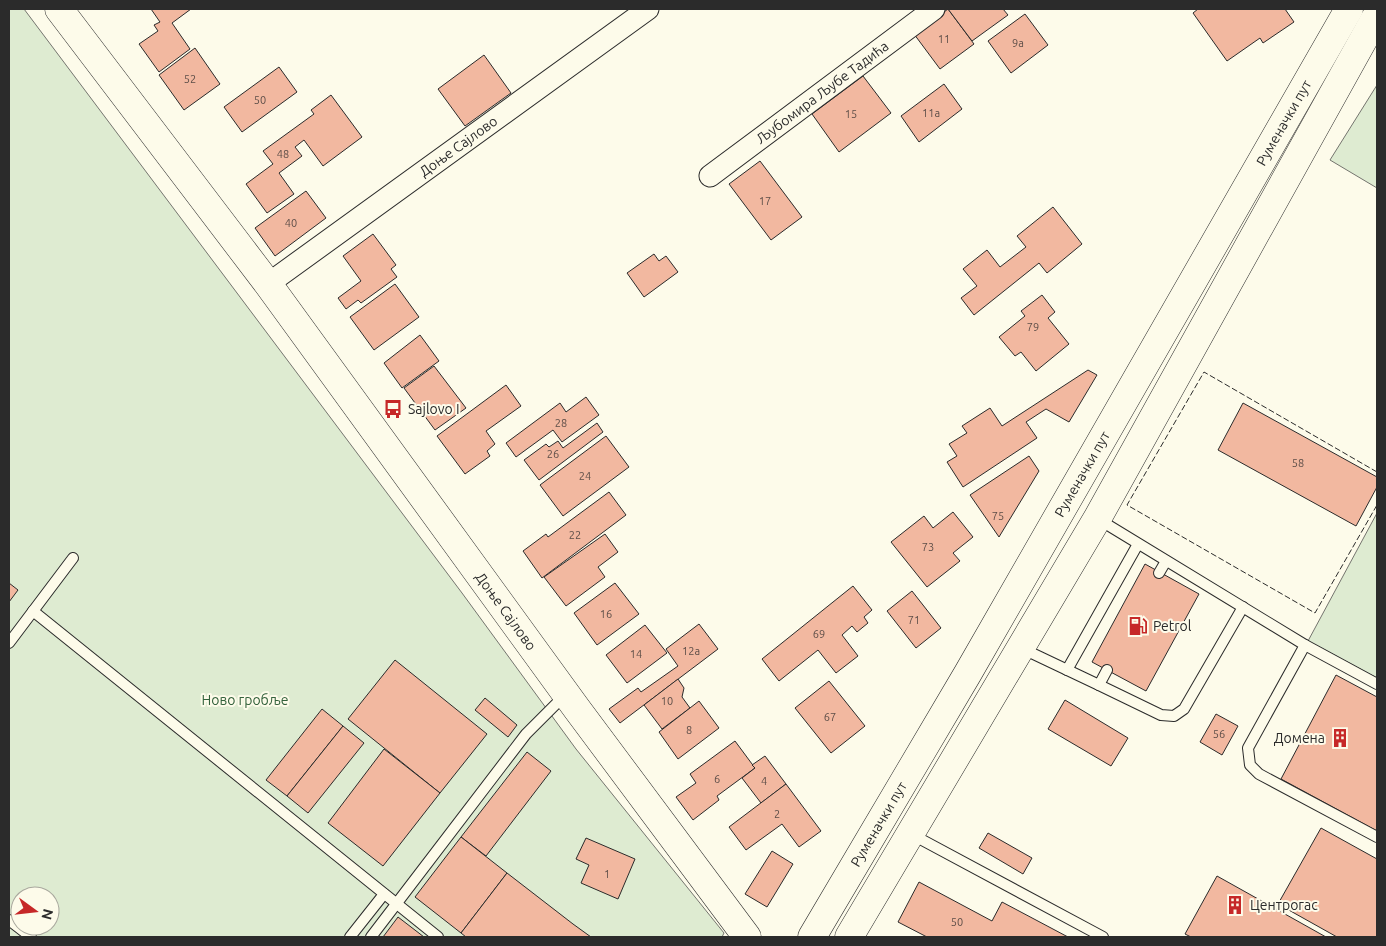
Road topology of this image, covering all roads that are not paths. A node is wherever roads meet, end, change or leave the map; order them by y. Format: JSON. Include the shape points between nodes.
{"nodes":[{"id":1,"x":648,"y":9,"type":"edge"},
{"id":2,"x":934,"y":9,"type":"edge"},
{"id":3,"x":62,"y":10,"type":"edge"},
{"id":4,"x":1377,"y":15,"type":"edge"},
{"id":5,"x":1342,"y":20,"type":"edge"},
{"id":6,"x":1361,"y":46,"type":"junction"},
{"id":7,"x":710,"y":176,"type":"dead end"},
{"id":8,"x":268,"y":284,"type":"junction"},
{"id":9,"x":1097,"y":519,"type":"junction"},
{"id":10,"x":1138,"y":544,"type":"junction"},
{"id":11,"x":73,"y":558,"type":"dead end"},
{"id":12,"x":1166,"y":560,"type":"junction"},
{"id":13,"x":1160,"y":573,"type":"dead end"},
{"id":14,"x":1243,"y":607,"type":"junction"},
{"id":15,"x":33,"y":611,"type":"junction"},
{"id":16,"x":9,"y":643,"type":"edge"},
{"id":17,"x":1305,"y":645,"type":"junction"},
{"id":18,"x":1020,"y":648,"type":"junction"},
{"id":19,"x":1068,"y":670,"type":"junction"},
{"id":20,"x":1107,"y":670,"type":"dead end"},
{"id":21,"x":1377,"y":684,"type":"edge"},
{"id":22,"x":1099,"y":685,"type":"junction"},
{"id":23,"x":566,"y":694,"type":"junction"},
{"id":24,"x":910,"y":833,"type":"junction"},
{"id":25,"x":1377,"y":837,"type":"edge"},
{"id":26,"x":384,"y":894,"type":"junction"},
{"id":27,"x":396,"y":904,"type":"junction"},
{"id":28,"x":9,"y":920,"type":"edge"},
{"id":29,"x":742,"y":935,"type":"edge"},
{"id":30,"x":31,"y":937,"type":"edge"},
{"id":31,"x":350,"y":937,"type":"edge"},
{"id":32,"x":371,"y":937,"type":"edge"},
{"id":33,"x":438,"y":937,"type":"edge"},
{"id":34,"x":812,"y":937,"type":"edge"},
{"id":35,"x":849,"y":937,"type":"edge"},
{"id":36,"x":1103,"y":937,"type":"edge"}],
"edges":[{"from":1,"to":8,"type":"street","name":"Доње Сајлово"},
{"from":2,"to":7,"type":"street","name":"Љубомира Љубе Тадића"},
{"from":3,"to":8,"type":"main road","name":"Доње Сајлово"},
{"from":4,"to":6,"type":"main road"},
{"from":5,"to":6,"type":"main road"},
{"from":5,"to":34,"type":"main road","name":"Руменачки пут","via":[[968,673]]},
{"from":6,"to":9,"type":"main road"},
{"from":8,"to":23,"type":"main road","name":"Доње Сајлово"},
{"from":9,"to":10,"type":"lane"},
{"from":9,"to":18,"type":"main road"},
{"from":10,"to":12,"type":"lane"},
{"from":10,"to":19,"type":"lane"},
{"from":11,"to":15,"type":"lane"},
{"from":12,"to":13,"type":"lane"},
{"from":12,"to":14,"type":"lane"},
{"from":14,"to":17,"type":"lane"},
{"from":14,"to":22,"type":"lane","via":[[1184,708],[1174,716],[1161,715]]},
{"from":15,"to":16,"type":"lane"},
{"from":15,"to":26,"type":"lane"},
{"from":17,"to":21,"type":"lane"},
{"from":17,"to":25,"type":"lane","via":[[1248,748],[1250,765],[1259,774]]},
{"from":18,"to":19,"type":"lane"},
{"from":18,"to":24,"type":"main road"},
{"from":19,"to":22,"type":"lane"},
{"from":20,"to":22,"type":"lane"},
{"from":23,"to":27,"type":"lane","via":[[526,734]]},
{"from":23,"to":29,"type":"main road","name":"Доње Сајлово"},
{"from":24,"to":35,"type":"main road"},
{"from":24,"to":36,"type":"lane"},
{"from":26,"to":27,"type":"lane"},
{"from":26,"to":31,"type":"lane"},
{"from":27,"to":32,"type":"lane"},
{"from":27,"to":33,"type":"lane"},
{"from":28,"to":30,"type":"lane"}]}
